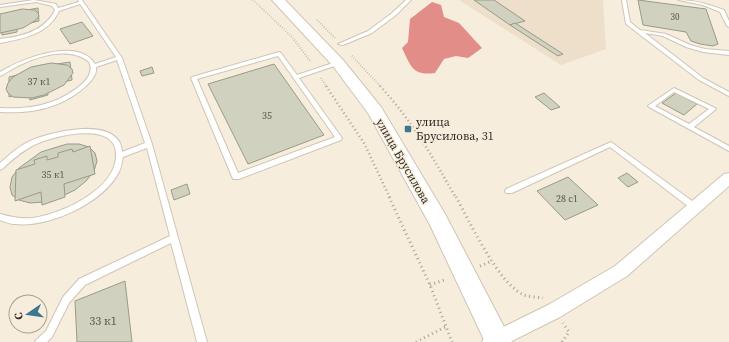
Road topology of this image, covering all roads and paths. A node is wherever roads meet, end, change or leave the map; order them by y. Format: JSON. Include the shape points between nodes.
{"nodes":[{"id":1,"x":253,"y":0,"type":"edge"},
{"id":2,"x":278,"y":0,"type":"edge"},
{"id":3,"x":409,"y":0,"type":"edge"},
{"id":4,"x":624,"y":0,"type":"edge"},
{"id":5,"x":680,"y":0,"type":"edge"},
{"id":6,"x":81,"y":1,"type":"edge"},
{"id":7,"x":696,"y":1,"type":"edge"},
{"id":8,"x":0,"y":6,"type":"edge"},
{"id":9,"x":57,"y":10,"type":"junction"},
{"id":10,"x":316,"y":19,"type":"dead end"},
{"id":11,"x":729,"y":26,"type":"edge"},
{"id":12,"x":639,"y":30,"type":"junction"},
{"id":13,"x":0,"y":41,"type":"edge"},
{"id":14,"x":729,"y":53,"type":"edge"},
{"id":15,"x":339,"y":54,"type":"junction"},
{"id":16,"x":120,"y":58,"type":"junction"},
{"id":17,"x":93,"y":66,"type":"junction"},
{"id":18,"x":316,"y":70,"type":"junction"},
{"id":19,"x":0,"y":74,"type":"edge"},
{"id":20,"x":296,"y":77,"type":"junction"},
{"id":21,"x":729,"y":94,"type":"edge"},
{"id":22,"x":0,"y":110,"type":"edge"},
{"id":23,"x":689,"y":127,"type":"junction"},
{"id":24,"x":149,"y":144,"type":"junction"},
{"id":25,"x":729,"y":149,"type":"edge"},
{"id":26,"x":120,"y":156,"type":"junction"},
{"id":27,"x":0,"y":167,"type":"edge"},
{"id":28,"x":729,"y":178,"type":"edge"},
{"id":29,"x":509,"y":191,"type":"dead end"},
{"id":30,"x":697,"y":208,"type":"junction"},
{"id":31,"x":0,"y":217,"type":"edge"},
{"id":32,"x":174,"y":238,"type":"junction"},
{"id":33,"x":554,"y":311,"type":"junction"},
{"id":34,"x":447,"y":326,"type":"junction"},
{"id":35,"x":495,"y":341,"type":"edge"},
{"id":36,"x":40,"y":342,"type":"edge"},
{"id":37,"x":202,"y":342,"type":"edge"},
{"id":38,"x":416,"y":342,"type":"edge"},
{"id":39,"x":452,"y":342,"type":"edge"},
{"id":40,"x":562,"y":342,"type":"edge"}],
"edges":[{"from":1,"to":18,"type":"path","via":[[292,37]]},
{"from":2,"to":15,"type":"street","name":"улица Брусилова"},
{"from":3,"to":15,"type":"lane"},
{"from":4,"to":12,"type":"lane","via":[[628,22]]},
{"from":5,"to":7,"type":"lane"},
{"from":6,"to":9,"type":"lane"},
{"from":6,"to":16,"type":"lane"},
{"from":7,"to":11,"type":"lane","via":[[722,11]]},
{"from":8,"to":9,"type":"lane","via":[[36,1],[54,5]]},
{"from":9,"to":13,"type":"lane","via":[[56,16],[38,30]]},
{"from":10,"to":15,"type":"path"},
{"from":12,"to":14,"type":"lane","via":[[664,34],[705,51]]},
{"from":12,"to":21,"type":"lane","via":[[701,79]]},
{"from":15,"to":18,"type":"lane"},
{"from":15,"to":33,"type":"path","via":[[402,110],[423,140],[506,281],[522,294],[542,297]]},
{"from":15,"to":35,"type":"street","name":"улица Брусилова","via":[[438,220]]},
{"from":16,"to":17,"type":"lane"},
{"from":16,"to":24,"type":"lane"},
{"from":17,"to":19,"type":"lane","via":[[92,61],[85,56],[57,53],[23,61]]},
{"from":17,"to":22,"type":"lane","via":[[91,78],[69,97],[34,109]]},
{"from":18,"to":20,"type":"lane"},
{"from":18,"to":34,"type":"path","via":[[364,143]]},
{"from":20,"to":20,"type":"lane","via":[[338,138],[236,176],[194,78],[279,54]]},
{"from":23,"to":23,"type":"lane","via":[[676,120],[650,106],[674,90],[713,109]]},
{"from":23,"to":25,"type":"lane"},
{"from":24,"to":26,"type":"lane"},
{"from":24,"to":32,"type":"lane"},
{"from":26,"to":27,"type":"lane","via":[[117,143],[107,135],[73,130],[32,143]]},
{"from":26,"to":31,"type":"lane","via":[[117,169],[107,184],[91,198],[70,210],[47,219],[24,222]]},
{"from":28,"to":30,"type":"street"},
{"from":29,"to":30,"type":"lane","via":[[611,144]]},
{"from":30,"to":33,"type":"street","via":[[621,272]]},
{"from":32,"to":36,"type":"lane","via":[[82,282],[66,300],[49,334]]},
{"from":32,"to":37,"type":"lane"},
{"from":33,"to":35,"type":"street"},
{"from":33,"to":40,"type":"path","via":[[569,332]]},
{"from":34,"to":38,"type":"path"},
{"from":34,"to":39,"type":"path"}]}
